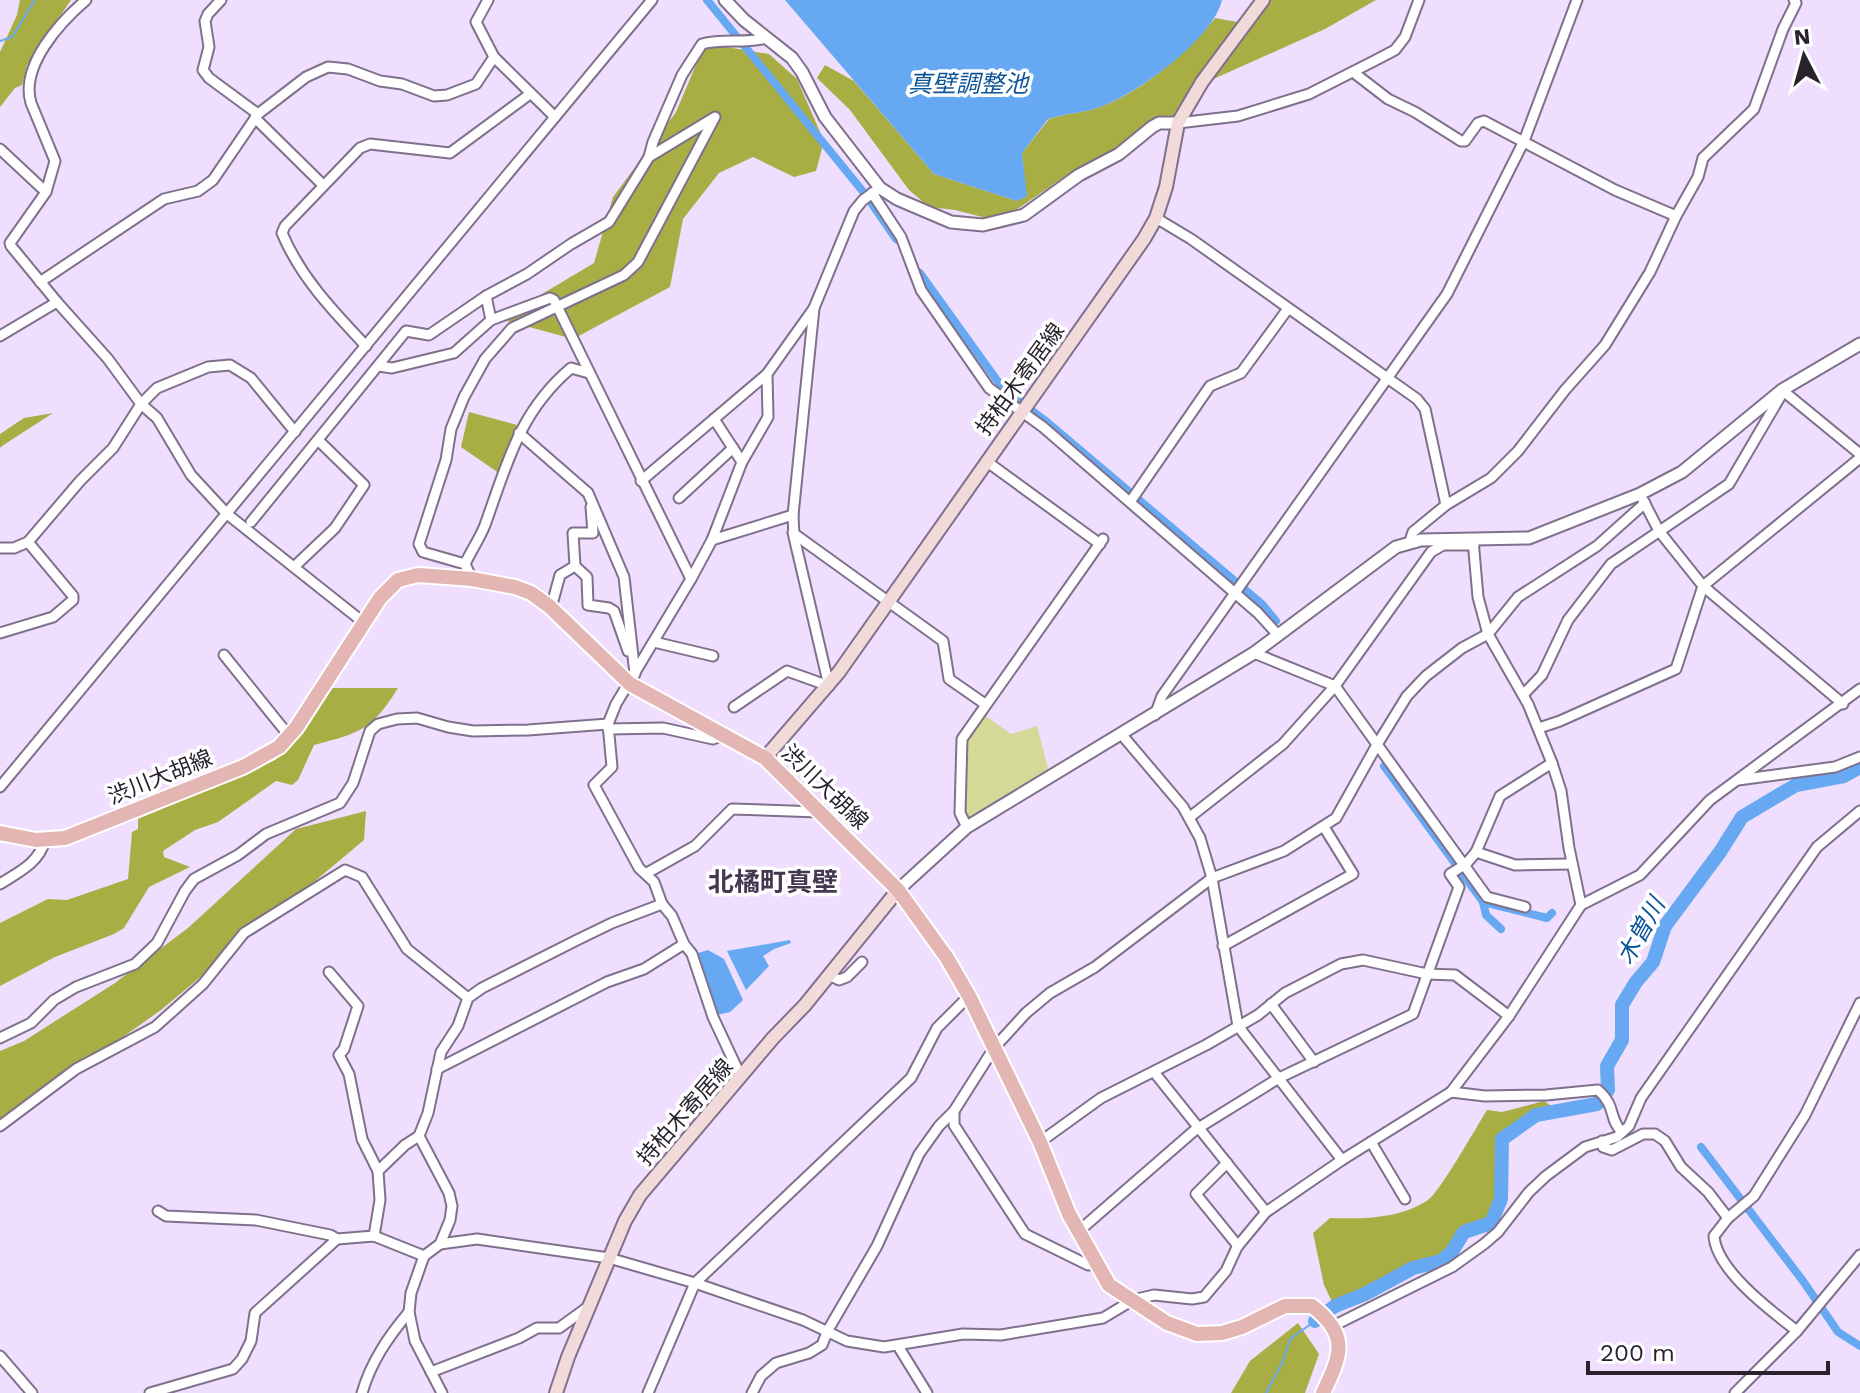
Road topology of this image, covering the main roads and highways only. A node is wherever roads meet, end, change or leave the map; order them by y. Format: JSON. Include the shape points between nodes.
{"nodes":[{"id":1,"x":1263,"y":0,"type":"edge"},
{"id":2,"x":765,"y":758,"type":"junction"},
{"id":3,"x":0,"y":833,"type":"edge"},
{"id":4,"x":898,"y":890,"type":"junction"},
{"id":5,"x":556,"y":1393,"type":"edge"},
{"id":6,"x":1323,"y":1393,"type":"edge"}],
"edges":[{"from":1,"to":2,"type":"main road","name":"持柏木寄居線","via":[[1178,123],[1156,218],[829,686]]},
{"from":2,"to":3,"type":"main road","name":"渋川大胡線","via":[[632,679],[531,593],[472,579],[418,575],[398,580],[380,598],[290,737],[272,752],[76,834],[45,840]]},
{"from":2,"to":4,"type":"main road","name":"渋川大胡線"},
{"from":4,"to":5,"type":"main road","name":"持柏木寄居線","via":[[640,1195]]},
{"from":4,"to":6,"type":"main road","name":"渋川大胡線","via":[[969,996],[1069,1214],[1109,1285],[1167,1323],[1197,1334],[1242,1327],[1285,1306],[1312,1306],[1331,1323],[1340,1343]]}]}
